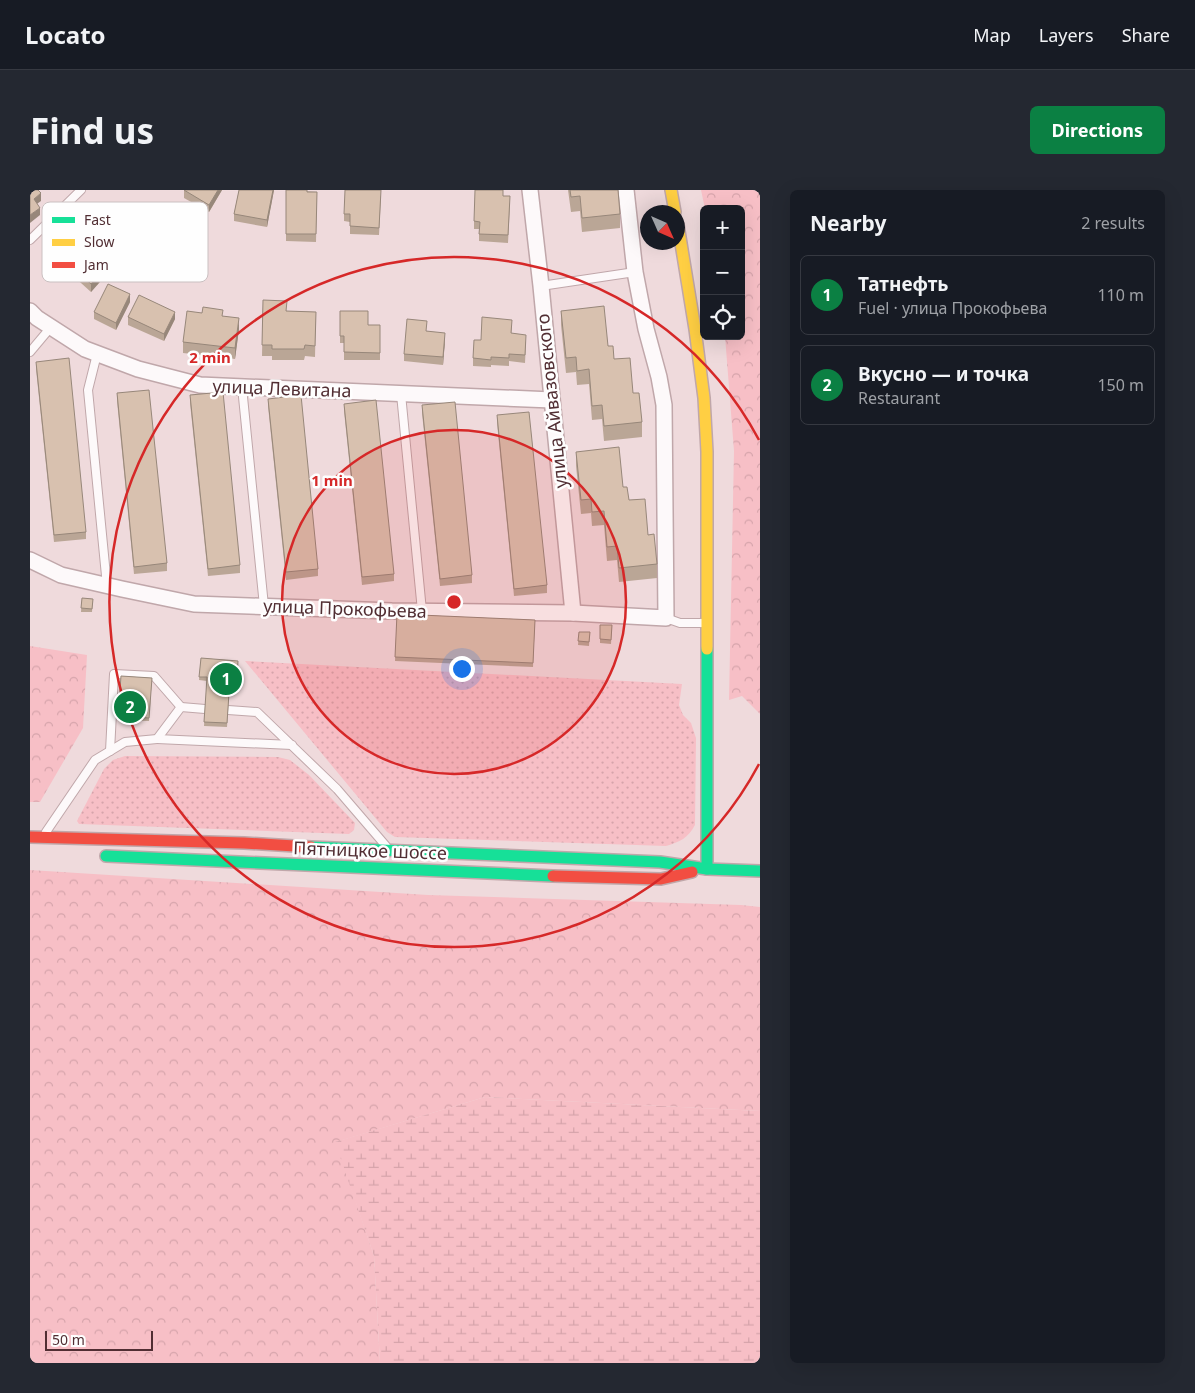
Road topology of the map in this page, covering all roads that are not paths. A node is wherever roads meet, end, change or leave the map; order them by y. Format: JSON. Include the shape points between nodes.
{"nodes":[{"id":1,"x":81,"y":190,"type":"edge"},
{"id":2,"x":530,"y":190,"type":"edge"},
{"id":3,"x":626,"y":190,"type":"edge"},
{"id":4,"x":671,"y":190,"type":"edge"},
{"id":5,"x":69,"y":202,"type":"edge"},
{"id":6,"x":674,"y":205,"type":"edge"},
{"id":7,"x":42,"y":228,"type":"edge"},
{"id":8,"x":30,"y":240,"type":"edge"},
{"id":9,"x":682,"y":250,"type":"edge"},
{"id":10,"x":636,"y":272,"type":"junction"},
{"id":11,"x":541,"y":286,"type":"junction"},
{"id":12,"x":30,"y":311,"type":"edge"},
{"id":13,"x":51,"y":327,"type":"junction"},
{"id":14,"x":30,"y":352,"type":"edge"},
{"id":15,"x":97,"y":354,"type":"junction"},
{"id":16,"x":242,"y":387,"type":"junction"},
{"id":17,"x":400,"y":394,"type":"junction"},
{"id":18,"x":552,"y":400,"type":"junction"},
{"id":19,"x":30,"y":560,"type":"edge"},
{"id":20,"x":107,"y":586,"type":"junction"},
{"id":21,"x":264,"y":606,"type":"junction"},
{"id":22,"x":422,"y":611,"type":"junction"},
{"id":23,"x":573,"y":613,"type":"junction"},
{"id":24,"x":666,"y":618,"type":"junction"},
{"id":25,"x":706,"y":623,"type":"junction"},
{"id":26,"x":181,"y":707,"type":"junction"},
{"id":27,"x":206,"y":709,"type":"edge"},
{"id":28,"x":228,"y":710,"type":"edge"},
{"id":29,"x":156,"y":739,"type":"junction"},
{"id":30,"x":292,"y":745,"type":"junction"},
{"id":31,"x":110,"y":751,"type":"junction"},
{"id":32,"x":30,"y":838,"type":"edge"},
{"id":33,"x":42,"y":838,"type":"junction"},
{"id":34,"x":390,"y":851,"type":"junction"},
{"id":35,"x":96,"y":856,"type":"dead end"},
{"id":36,"x":707,"y":869,"type":"junction"},
{"id":37,"x":760,"y":871,"type":"edge"}],
"edges":[{"from":1,"to":5,"type":"lane"},
{"from":2,"to":11,"type":"street","name":"улица Айвазовского"},
{"from":3,"to":10,"type":"street"},
{"from":4,"to":6,"type":"main road"},
{"from":7,"to":8,"type":"lane"},
{"from":9,"to":25,"type":"main road","via":[[704,398],[707,452]]},
{"from":10,"to":11,"type":"lane"},
{"from":10,"to":24,"type":"street","via":[[664,405]]},
{"from":11,"to":18,"type":"street","name":"улица Айвазовского"},
{"from":12,"to":13,"type":"street","name":"улица Левитана"},
{"from":13,"to":14,"type":"lane"},
{"from":13,"to":15,"type":"street","name":"улица Левитана"},
{"from":15,"to":16,"type":"street","name":"улица Левитана","via":[[138,369],[200,385]]},
{"from":15,"to":20,"type":"lane","via":[[88,390]]},
{"from":16,"to":17,"type":"street","name":"улица Левитана"},
{"from":16,"to":21,"type":"lane"},
{"from":17,"to":18,"type":"street","name":"улица Левитана"},
{"from":17,"to":22,"type":"lane"},
{"from":18,"to":23,"type":"street","name":"улица Айвазовского"},
{"from":19,"to":20,"type":"street","name":"улица Прокофьева","via":[[61,575]]},
{"from":20,"to":21,"type":"street","name":"улица Прокофьева","via":[[194,604]]},
{"from":21,"to":22,"type":"street","name":"улица Прокофьева"},
{"from":22,"to":23,"type":"street","name":"улица Прокофьева"},
{"from":23,"to":24,"type":"street","name":"улица Прокофьева"},
{"from":24,"to":25,"type":"lane","via":[[680,623]]},
{"from":25,"to":36,"type":"main road"},
{"from":26,"to":27,"type":"lane"},
{"from":26,"to":29,"type":"lane"},
{"from":26,"to":31,"type":"lane","via":[[154,676],[114,674]]},
{"from":28,"to":30,"type":"lane","via":[[257,712]]},
{"from":29,"to":30,"type":"lane"},
{"from":29,"to":31,"type":"lane","via":[[125,742]]},
{"from":30,"to":34,"type":"lane","via":[[337,789]]},
{"from":31,"to":33,"type":"lane","via":[[95,760]]},
{"from":32,"to":33,"type":"main road","name":"Пятницкое шоссе"},
{"from":33,"to":34,"type":"main road","name":"Пятницкое шоссе","via":[[244,843]]},
{"from":34,"to":36,"type":"main road","name":"Пятницкое шоссе","via":[[660,862]]},
{"from":35,"to":36,"type":"main road","name":"Пятницкое шоссе","via":[[602,878],[661,879]]},
{"from":36,"to":37,"type":"main road","name":"Пятницкое шоссе"}]}
